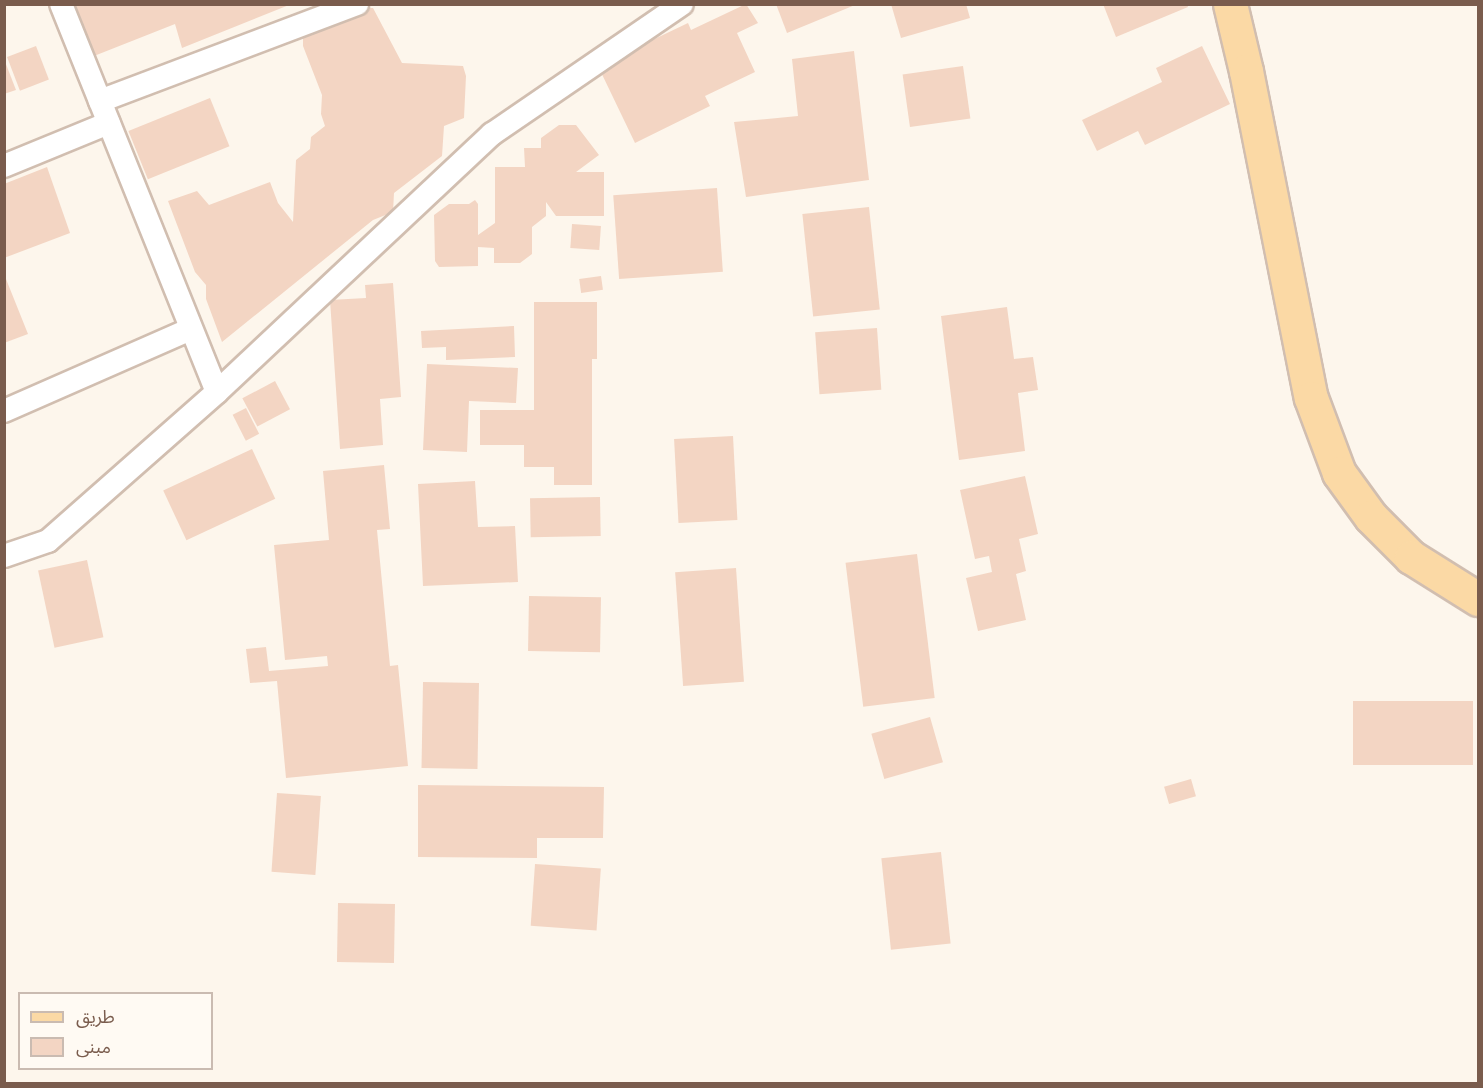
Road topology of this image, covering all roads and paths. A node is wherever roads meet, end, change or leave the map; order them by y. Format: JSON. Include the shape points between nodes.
{"nodes":[{"id":1,"x":61,"y":4,"type":"edge"},
{"id":2,"x":357,"y":4,"type":"edge"},
{"id":3,"x":682,"y":4,"type":"edge"},
{"id":4,"x":1230,"y":4,"type":"edge"},
{"id":5,"x":333,"y":9,"type":"edge"},
{"id":6,"x":100,"y":101,"type":"junction"},
{"id":7,"x":109,"y":123,"type":"junction"},
{"id":8,"x":4,"y":166,"type":"edge"},
{"id":9,"x":191,"y":329,"type":"junction"},
{"id":10,"x":217,"y":392,"type":"junction"},
{"id":11,"x":4,"y":411,"type":"edge"},
{"id":12,"x":4,"y":556,"type":"edge"},
{"id":13,"x":1479,"y":599,"type":"edge"}],
"edges":[{"from":1,"to":6,"type":"street"},
{"from":2,"to":5,"type":"street"},
{"from":3,"to":10,"type":"street","via":[[492,134]]},
{"from":4,"to":13,"type":"main road","via":[[1311,398],[1339,474],[1371,517],[1411,557]]},
{"from":5,"to":6,"type":"street"},
{"from":6,"to":7,"type":"street"},
{"from":7,"to":8,"type":"street"},
{"from":7,"to":9,"type":"street"},
{"from":9,"to":10,"type":"street"},
{"from":9,"to":11,"type":"street"},
{"from":10,"to":12,"type":"street","via":[[48,541]]}]}
